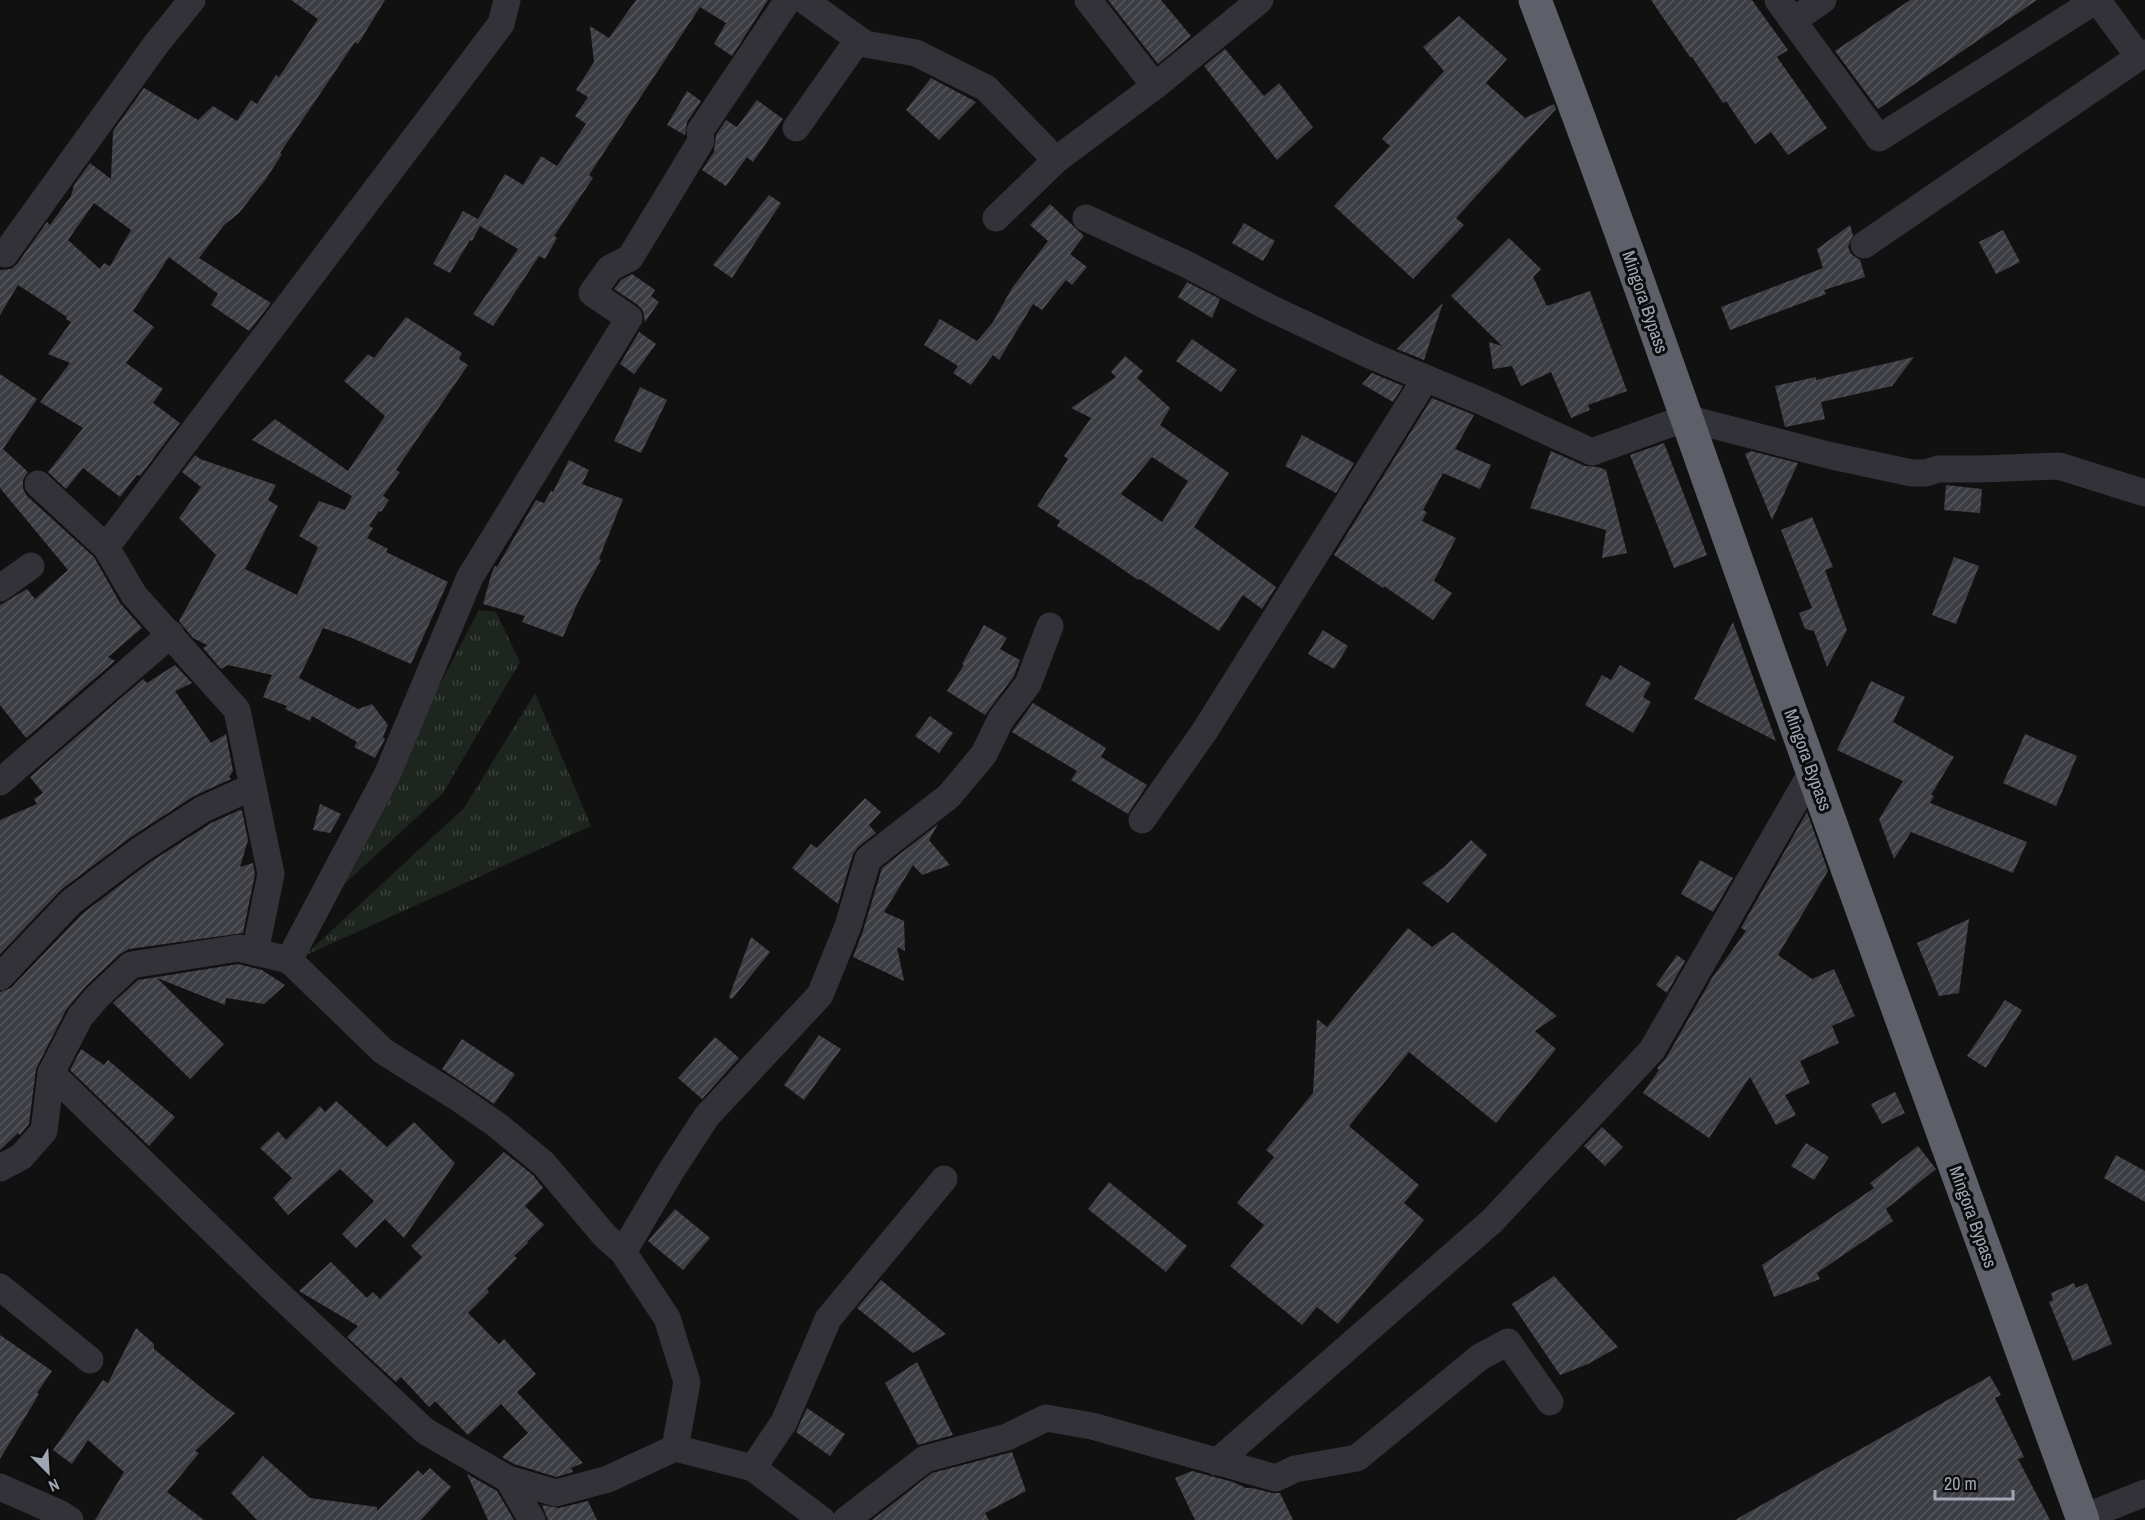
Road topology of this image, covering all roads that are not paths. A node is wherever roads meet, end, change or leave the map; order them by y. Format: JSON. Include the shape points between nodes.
{"nodes":[{"id":1,"x":192,"y":0,"type":"edge"},
{"id":2,"x":507,"y":0,"type":"edge"},
{"id":3,"x":788,"y":0,"type":"edge"},
{"id":4,"x":804,"y":0,"type":"edge"},
{"id":5,"x":1088,"y":0,"type":"edge"},
{"id":6,"x":1260,"y":0,"type":"edge"},
{"id":7,"x":1535,"y":0,"type":"edge"},
{"id":8,"x":1823,"y":0,"type":"edge"},
{"id":9,"x":2096,"y":0,"type":"edge"},
{"id":10,"x":1785,"y":10,"type":"edge"},
{"id":11,"x":858,"y":40,"type":"junction"},
{"id":12,"x":2142,"y":55,"type":"edge"},
{"id":13,"x":1155,"y":86,"type":"junction"},
{"id":14,"x":796,"y":128,"type":"dead end"},
{"id":15,"x":1056,"y":160,"type":"junction"},
{"id":16,"x":996,"y":218,"type":"dead end"},
{"id":17,"x":1086,"y":218,"type":"dead end"},
{"id":18,"x":1864,"y":245,"type":"dead end"},
{"id":19,"x":5,"y":254,"type":"dead end"},
{"id":20,"x":1426,"y":378,"type":"junction"},
{"id":21,"x":1686,"y":418,"type":"junction"},
{"id":22,"x":38,"y":484,"type":"dead end"},
{"id":23,"x":2145,"y":493,"type":"edge"},
{"id":24,"x":106,"y":547,"type":"junction"},
{"id":25,"x":31,"y":566,"type":"dead end"},
{"id":26,"x":0,"y":588,"type":"edge"},
{"id":27,"x":1050,"y":626,"type":"dead end"},
{"id":28,"x":171,"y":634,"type":"junction"},
{"id":29,"x":1812,"y":772,"type":"junction"},
{"id":30,"x":0,"y":782,"type":"edge"},
{"id":31,"x":252,"y":787,"type":"junction"},
{"id":32,"x":1142,"y":820,"type":"dead end"},
{"id":33,"x":255,"y":952,"type":"junction"},
{"id":34,"x":289,"y":960,"type":"junction"},
{"id":35,"x":0,"y":977,"type":"edge"},
{"id":36,"x":51,"y":1073,"type":"junction"},
{"id":37,"x":0,"y":1168,"type":"edge"},
{"id":38,"x":945,"y":1179,"type":"dead end"},
{"id":39,"x":623,"y":1251,"type":"junction"},
{"id":40,"x":0,"y":1287,"type":"edge"},
{"id":41,"x":90,"y":1360,"type":"dead end"},
{"id":42,"x":1550,"y":1402,"type":"dead end"},
{"id":43,"x":675,"y":1448,"type":"junction"},
{"id":44,"x":1217,"y":1462,"type":"junction"},
{"id":45,"x":753,"y":1468,"type":"junction"},
{"id":46,"x":508,"y":1479,"type":"junction"},
{"id":47,"x":0,"y":1487,"type":"edge"},
{"id":48,"x":2145,"y":1493,"type":"edge"},
{"id":49,"x":2082,"y":1519,"type":"edge"},
{"id":50,"x":70,"y":1520,"type":"edge"},
{"id":51,"x":532,"y":1520,"type":"edge"},
{"id":52,"x":822,"y":1520,"type":"edge"},
{"id":53,"x":846,"y":1520,"type":"edge"}],
"edges":[{"from":1,"to":19,"type":"street"},
{"from":2,"to":24,"type":"street","via":[[501,24]]},
{"from":3,"to":34,"type":"street","via":[[700,131],[701,141],[630,258],[610,268],[592,293],[629,318],[470,577],[387,775]]},
{"from":4,"to":11,"type":"street"},
{"from":5,"to":13,"type":"street"},
{"from":6,"to":13,"type":"street"},
{"from":7,"to":21,"type":"highway","name":"Mingora Bypass","via":[[1600,171]]},
{"from":8,"to":10,"type":"street"},
{"from":9,"to":10,"type":"street","via":[[1879,138]]},
{"from":9,"to":12,"type":"street"},
{"from":11,"to":14,"type":"street"},
{"from":11,"to":15,"type":"street","via":[[916,53],[986,88]]},
{"from":12,"to":18,"type":"street"},
{"from":13,"to":15,"type":"street"},
{"from":15,"to":16,"type":"street"},
{"from":17,"to":20,"type":"street","via":[[1361,351]]},
{"from":20,"to":21,"type":"street","via":[[1592,452]]},
{"from":20,"to":32,"type":"street","via":[[1204,732]]},
{"from":21,"to":23,"type":"street","via":[[1912,473],[2059,466]]},
{"from":21,"to":29,"type":"highway","name":"Mingora Bypass"},
{"from":22,"to":24,"type":"street"},
{"from":24,"to":28,"type":"street","via":[[134,595]]},
{"from":25,"to":26,"type":"street"},
{"from":27,"to":39,"type":"street","via":[[1028,684],[1001,719],[984,754],[949,796],[868,859],[848,926],[820,995],[708,1116]]},
{"from":28,"to":30,"type":"street"},
{"from":28,"to":31,"type":"street","via":[[237,710]]},
{"from":29,"to":44,"type":"street","via":[[1652,1050],[1492,1221]]},
{"from":29,"to":49,"type":"highway","name":"Mingora Bypass"},
{"from":31,"to":33,"type":"street","via":[[271,874]]},
{"from":31,"to":35,"type":"street","via":[[203,809],[71,902]]},
{"from":33,"to":34,"type":"street"},
{"from":33,"to":36,"type":"street","via":[[239,948],[131,965],[80,1017]]},
{"from":34,"to":39,"type":"street","via":[[383,1052],[464,1102],[544,1164],[605,1236]]},
{"from":36,"to":37,"type":"street","via":[[44,1131],[21,1157]]},
{"from":36,"to":46,"type":"street","via":[[425,1431]]},
{"from":38,"to":45,"type":"street","via":[[828,1320],[784,1422]]},
{"from":39,"to":43,"type":"street","via":[[667,1318],[687,1382]]},
{"from":40,"to":41,"type":"street"},
{"from":42,"to":44,"type":"street","via":[[1508,1342],[1480,1357],[1357,1458],[1294,1469],[1276,1478]]},
{"from":43,"to":45,"type":"street"},
{"from":43,"to":46,"type":"street","via":[[608,1479],[556,1493]]},
{"from":44,"to":53,"type":"street","via":[[1092,1426],[1046,1418],[1007,1437],[925,1459]]},
{"from":45,"to":52,"type":"street"},
{"from":46,"to":51,"type":"street"},
{"from":47,"to":50,"type":"street"},
{"from":48,"to":49,"type":"street"}]}
